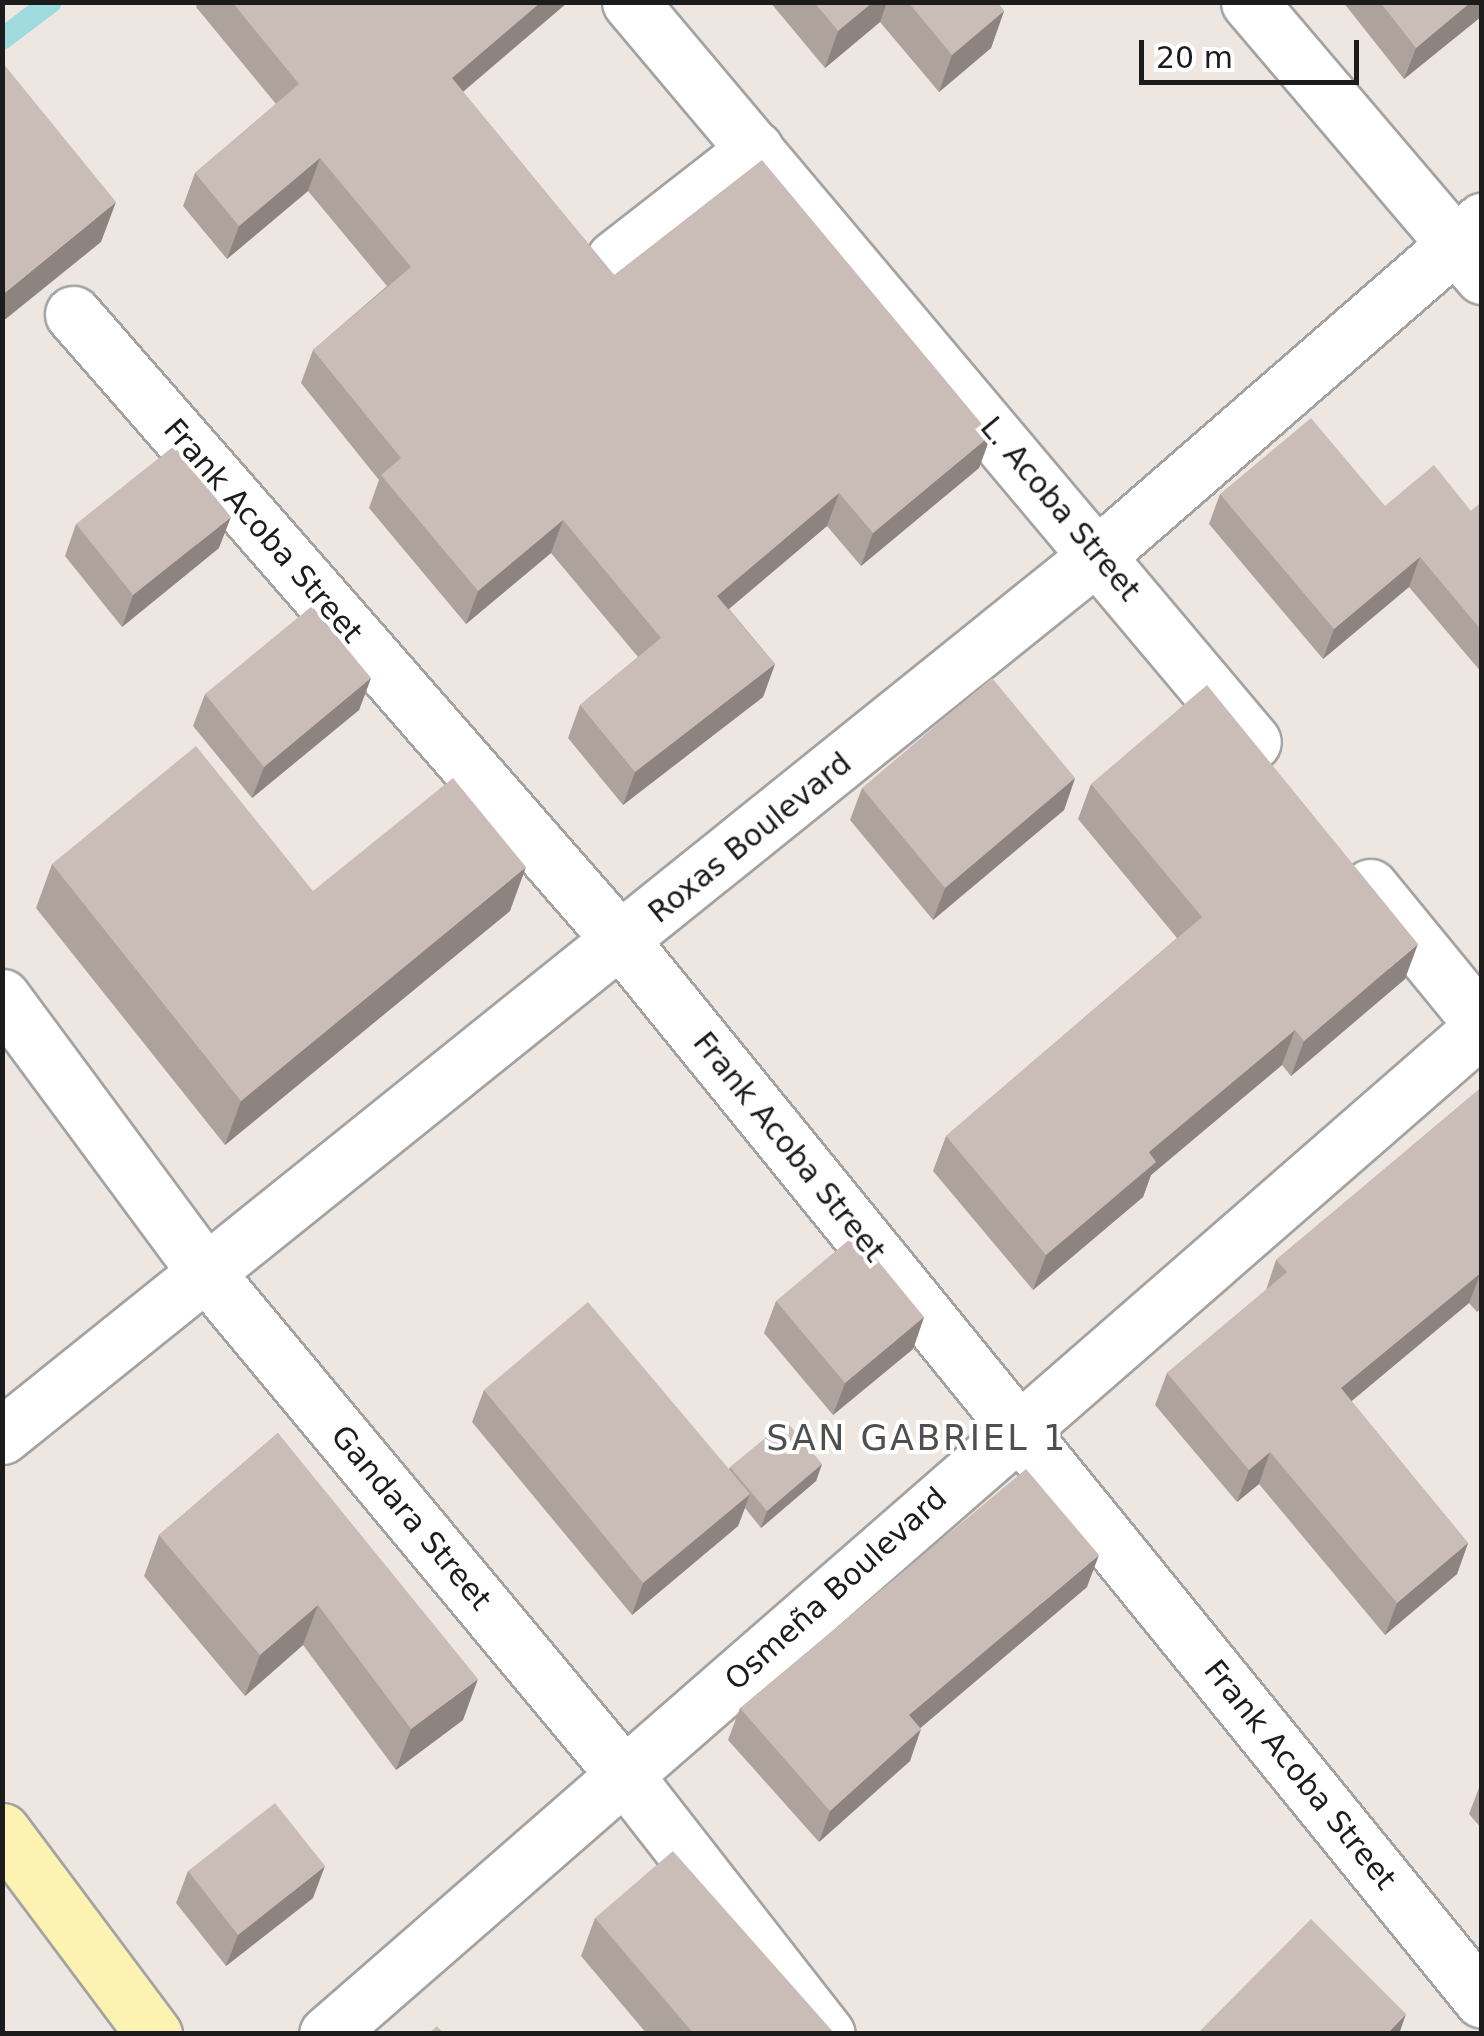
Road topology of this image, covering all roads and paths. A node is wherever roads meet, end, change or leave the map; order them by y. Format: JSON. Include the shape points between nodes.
{"nodes":[{"id":1,"x":630,"y":2,"type":"edge"},
{"id":2,"x":1249,"y":2,"type":"edge"},
{"id":3,"x":755,"y":149,"type":"junction"},
{"id":4,"x":1473,"y":247,"type":"edge"},
{"id":5,"x":614,"y":259,"type":"dead end"},
{"id":6,"x":73,"y":314,"type":"dead end"},
{"id":7,"x":1100,"y":554,"type":"junction"},
{"id":8,"x":1284,"y":782,"type":"edge"},
{"id":9,"x":1334,"y":842,"type":"edge"},
{"id":10,"x":622,"y":942,"type":"junction"},
{"id":11,"x":2,"y":997,"type":"edge"},
{"id":12,"x":1482,"y":1025,"type":"edge"},
{"id":13,"x":204,"y":1270,"type":"junction"},
{"id":14,"x":1017,"y":1426,"type":"junction"},
{"id":15,"x":2,"y":1436,"type":"edge"},
{"id":16,"x":626,"y":1777,"type":"junction"},
{"id":17,"x":2,"y":1831,"type":"edge"},
{"id":18,"x":1482,"y":2000,"type":"edge"},
{"id":19,"x":154,"y":2034,"type":"edge"},
{"id":20,"x":327,"y":2034,"type":"edge"},
{"id":21,"x":826,"y":2034,"type":"edge"}],
"edges":[{"from":1,"to":3,"type":"street","name":"L. Acoba Street"},
{"from":2,"to":4,"type":"street"},
{"from":3,"to":5,"type":"street"},
{"from":3,"to":7,"type":"street","name":"L. Acoba Street"},
{"from":4,"to":7,"type":"street","name":"Roxas Boulevard"},
{"from":6,"to":10,"type":"street","name":"Frank Acoba Street"},
{"from":7,"to":8,"type":"street","name":"L. Acoba Street"},
{"from":7,"to":10,"type":"street","name":"Roxas Boulevard"},
{"from":9,"to":12,"type":"street"},
{"from":10,"to":13,"type":"street","name":"Roxas Boulevard"},
{"from":10,"to":14,"type":"street","name":"Frank Acoba Street"},
{"from":11,"to":13,"type":"street","name":"Gandara Street"},
{"from":12,"to":14,"type":"street","name":"Osmeña Boulevard"},
{"from":13,"to":15,"type":"street","name":"Roxas Boulevard"},
{"from":13,"to":16,"type":"street","name":"Gandara Street"},
{"from":14,"to":16,"type":"street","name":"Osmeña Boulevard"},
{"from":14,"to":18,"type":"street","name":"Frank Acoba Street"},
{"from":16,"to":20,"type":"street","name":"Osmeña Boulevard"},
{"from":16,"to":21,"type":"street","name":"Gandara Street"},
{"from":17,"to":19,"type":"main road"}]}
